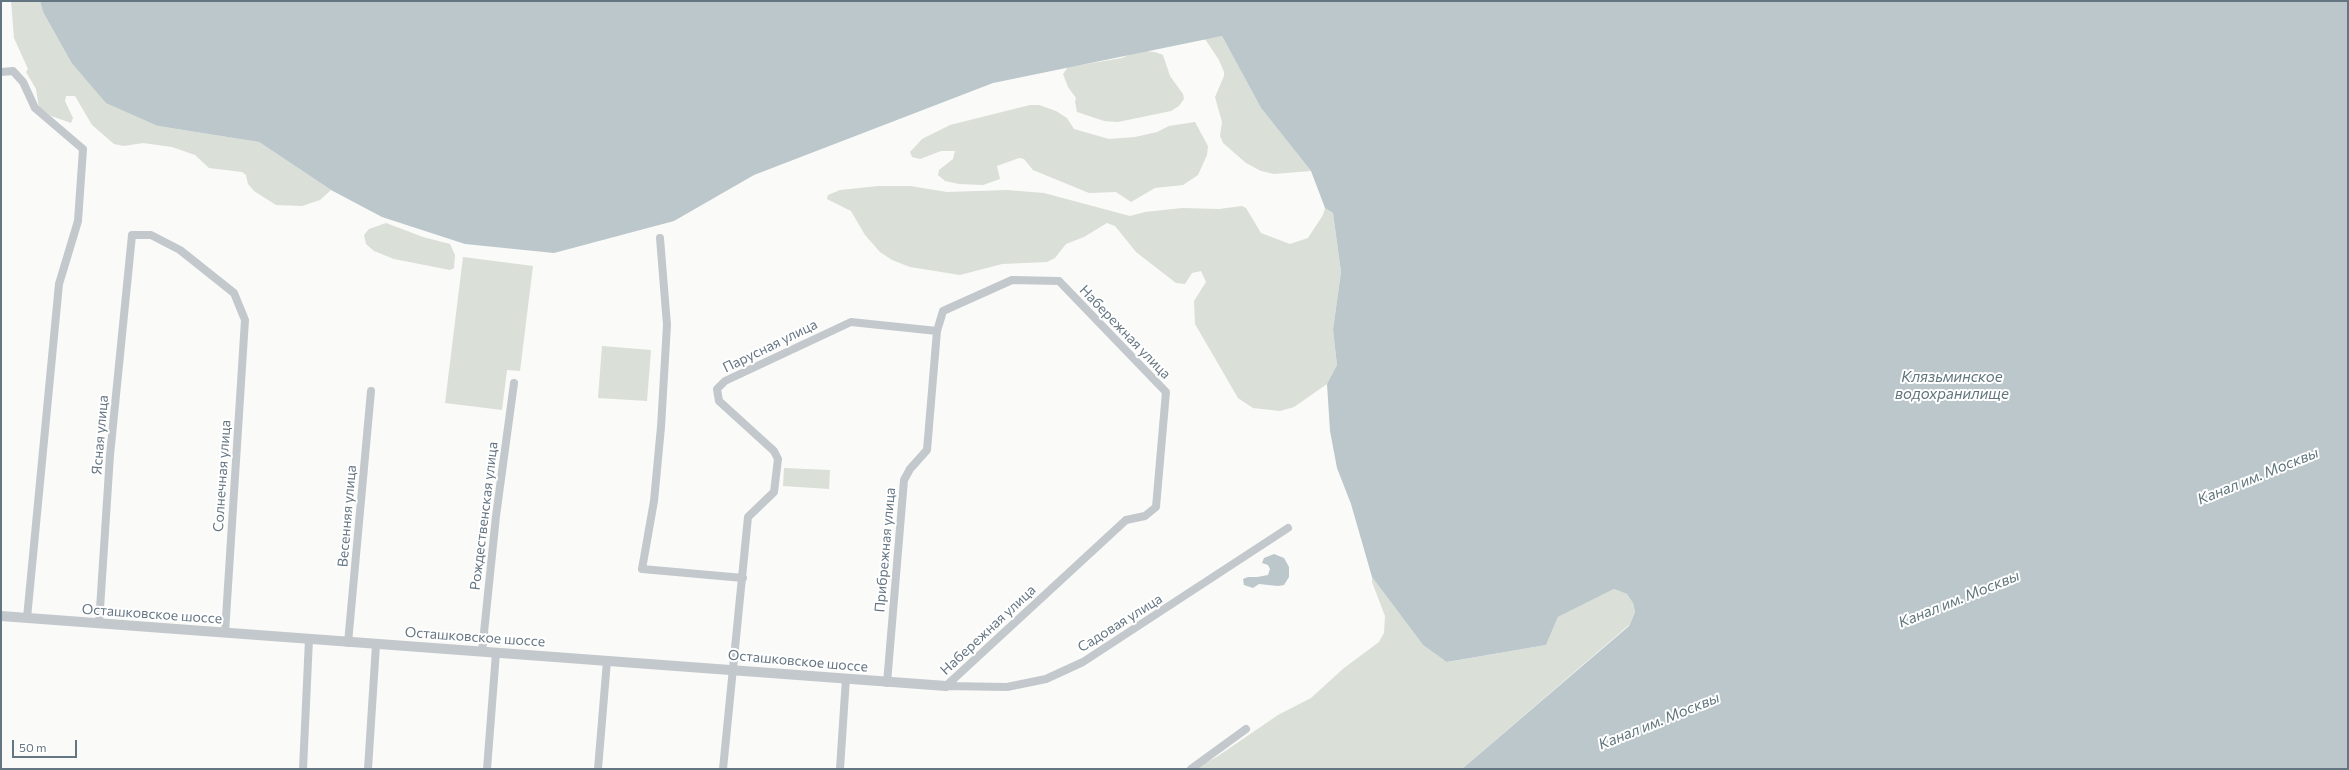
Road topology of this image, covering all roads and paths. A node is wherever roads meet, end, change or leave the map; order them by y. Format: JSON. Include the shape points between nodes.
{"nodes":[{"id":1,"x":1,"y":72,"type":"edge"},
{"id":2,"x":660,"y":238,"type":"dead end"},
{"id":3,"x":131,"y":248,"type":"joint"},
{"id":4,"x":937,"y":331,"type":"junction"},
{"id":5,"x":514,"y":383,"type":"dead end"},
{"id":6,"x":371,"y":391,"type":"dead end"},
{"id":7,"x":1288,"y":528,"type":"dead end"},
{"id":8,"x":743,"y":578,"type":"junction"},
{"id":9,"x":1,"y":616,"type":"edge"},
{"id":10,"x":27,"y":618,"type":"junction"},
{"id":11,"x":99,"y":624,"type":"junction"},
{"id":12,"x":225,"y":634,"type":"junction"},
{"id":13,"x":309,"y":639,"type":"junction"},
{"id":14,"x":348,"y":643,"type":"junction"},
{"id":15,"x":376,"y":645,"type":"junction"},
{"id":16,"x":482,"y":652,"type":"junction"},
{"id":17,"x":496,"y":653,"type":"junction"},
{"id":18,"x":607,"y":661,"type":"junction"},
{"id":19,"x":734,"y":670,"type":"junction"},
{"id":20,"x":846,"y":678,"type":"junction"},
{"id":21,"x":887,"y":683,"type":"junction"},
{"id":22,"x":946,"y":686,"type":"junction"},
{"id":23,"x":1246,"y":729,"type":"dead end"},
{"id":24,"x":303,"y":769,"type":"edge"},
{"id":25,"x":368,"y":769,"type":"edge"},
{"id":26,"x":487,"y":769,"type":"edge"},
{"id":27,"x":598,"y":769,"type":"edge"},
{"id":28,"x":723,"y":769,"type":"edge"},
{"id":29,"x":840,"y":769,"type":"edge"},
{"id":30,"x":1191,"y":769,"type":"edge"}],
"edges":[{"from":1,"to":10,"type":"street","via":[[13,71],[23,82],[35,108],[83,149],[78,221],[59,284]]},
{"from":2,"to":8,"type":"street","via":[[667,325],[654,501],[642,569]]},
{"from":3,"to":11,"type":"street","name":"Ясная улица","via":[[110,455]]},
{"from":3,"to":12,"type":"street","name":"Солнечная улица","via":[[132,235],[151,235],[180,250],[234,293],[245,320]]},
{"from":4,"to":8,"type":"street","name":"Парусная улица","via":[[851,322],[725,381],[717,389],[719,401],[774,451],[778,459],[774,492],[748,517]]},
{"from":4,"to":21,"type":"street","name":"Прибрежная улица","via":[[927,450],[904,480]]},
{"from":4,"to":22,"type":"street","name":"Набережная улица","via":[[944,311],[1012,280],[1059,281],[1166,392],[1156,507],[1145,516],[1126,520]]},
{"from":5,"to":16,"type":"street","name":"Рождественская улица","via":[[496,516]]},
{"from":6,"to":14,"type":"street","name":"Весенняя улица"},
{"from":7,"to":22,"type":"street","name":"Садовая улица","via":[[1083,662],[1046,679],[1007,687]]},
{"from":8,"to":19,"type":"street","name":"Парусная улица"},
{"from":9,"to":10,"type":"street","name":"Осташковское шоссе"},
{"from":10,"to":11,"type":"street","name":"Осташковское шоссе"},
{"from":11,"to":12,"type":"street","name":"Осташковское шоссе"},
{"from":12,"to":13,"type":"street","name":"Осташковское шоссе"},
{"from":13,"to":14,"type":"street","name":"Осташковское шоссе"},
{"from":13,"to":24,"type":"street"},
{"from":14,"to":15,"type":"street","name":"Осташковское шоссе"},
{"from":15,"to":16,"type":"street","name":"Осташковское шоссе"},
{"from":15,"to":25,"type":"street"},
{"from":16,"to":17,"type":"street","name":"Осташковское шоссе"},
{"from":17,"to":18,"type":"street","name":"Осташковское шоссе"},
{"from":17,"to":26,"type":"street"},
{"from":18,"to":19,"type":"street","name":"Осташковское шоссе"},
{"from":18,"to":27,"type":"street"},
{"from":19,"to":20,"type":"street","name":"Осташковское шоссе"},
{"from":19,"to":28,"type":"street","name":"Парусная улица"},
{"from":20,"to":21,"type":"street","name":"Осташковское шоссе"},
{"from":20,"to":29,"type":"street"},
{"from":21,"to":22,"type":"street","name":"Осташковское шоссе"},
{"from":23,"to":30,"type":"street"}]}
